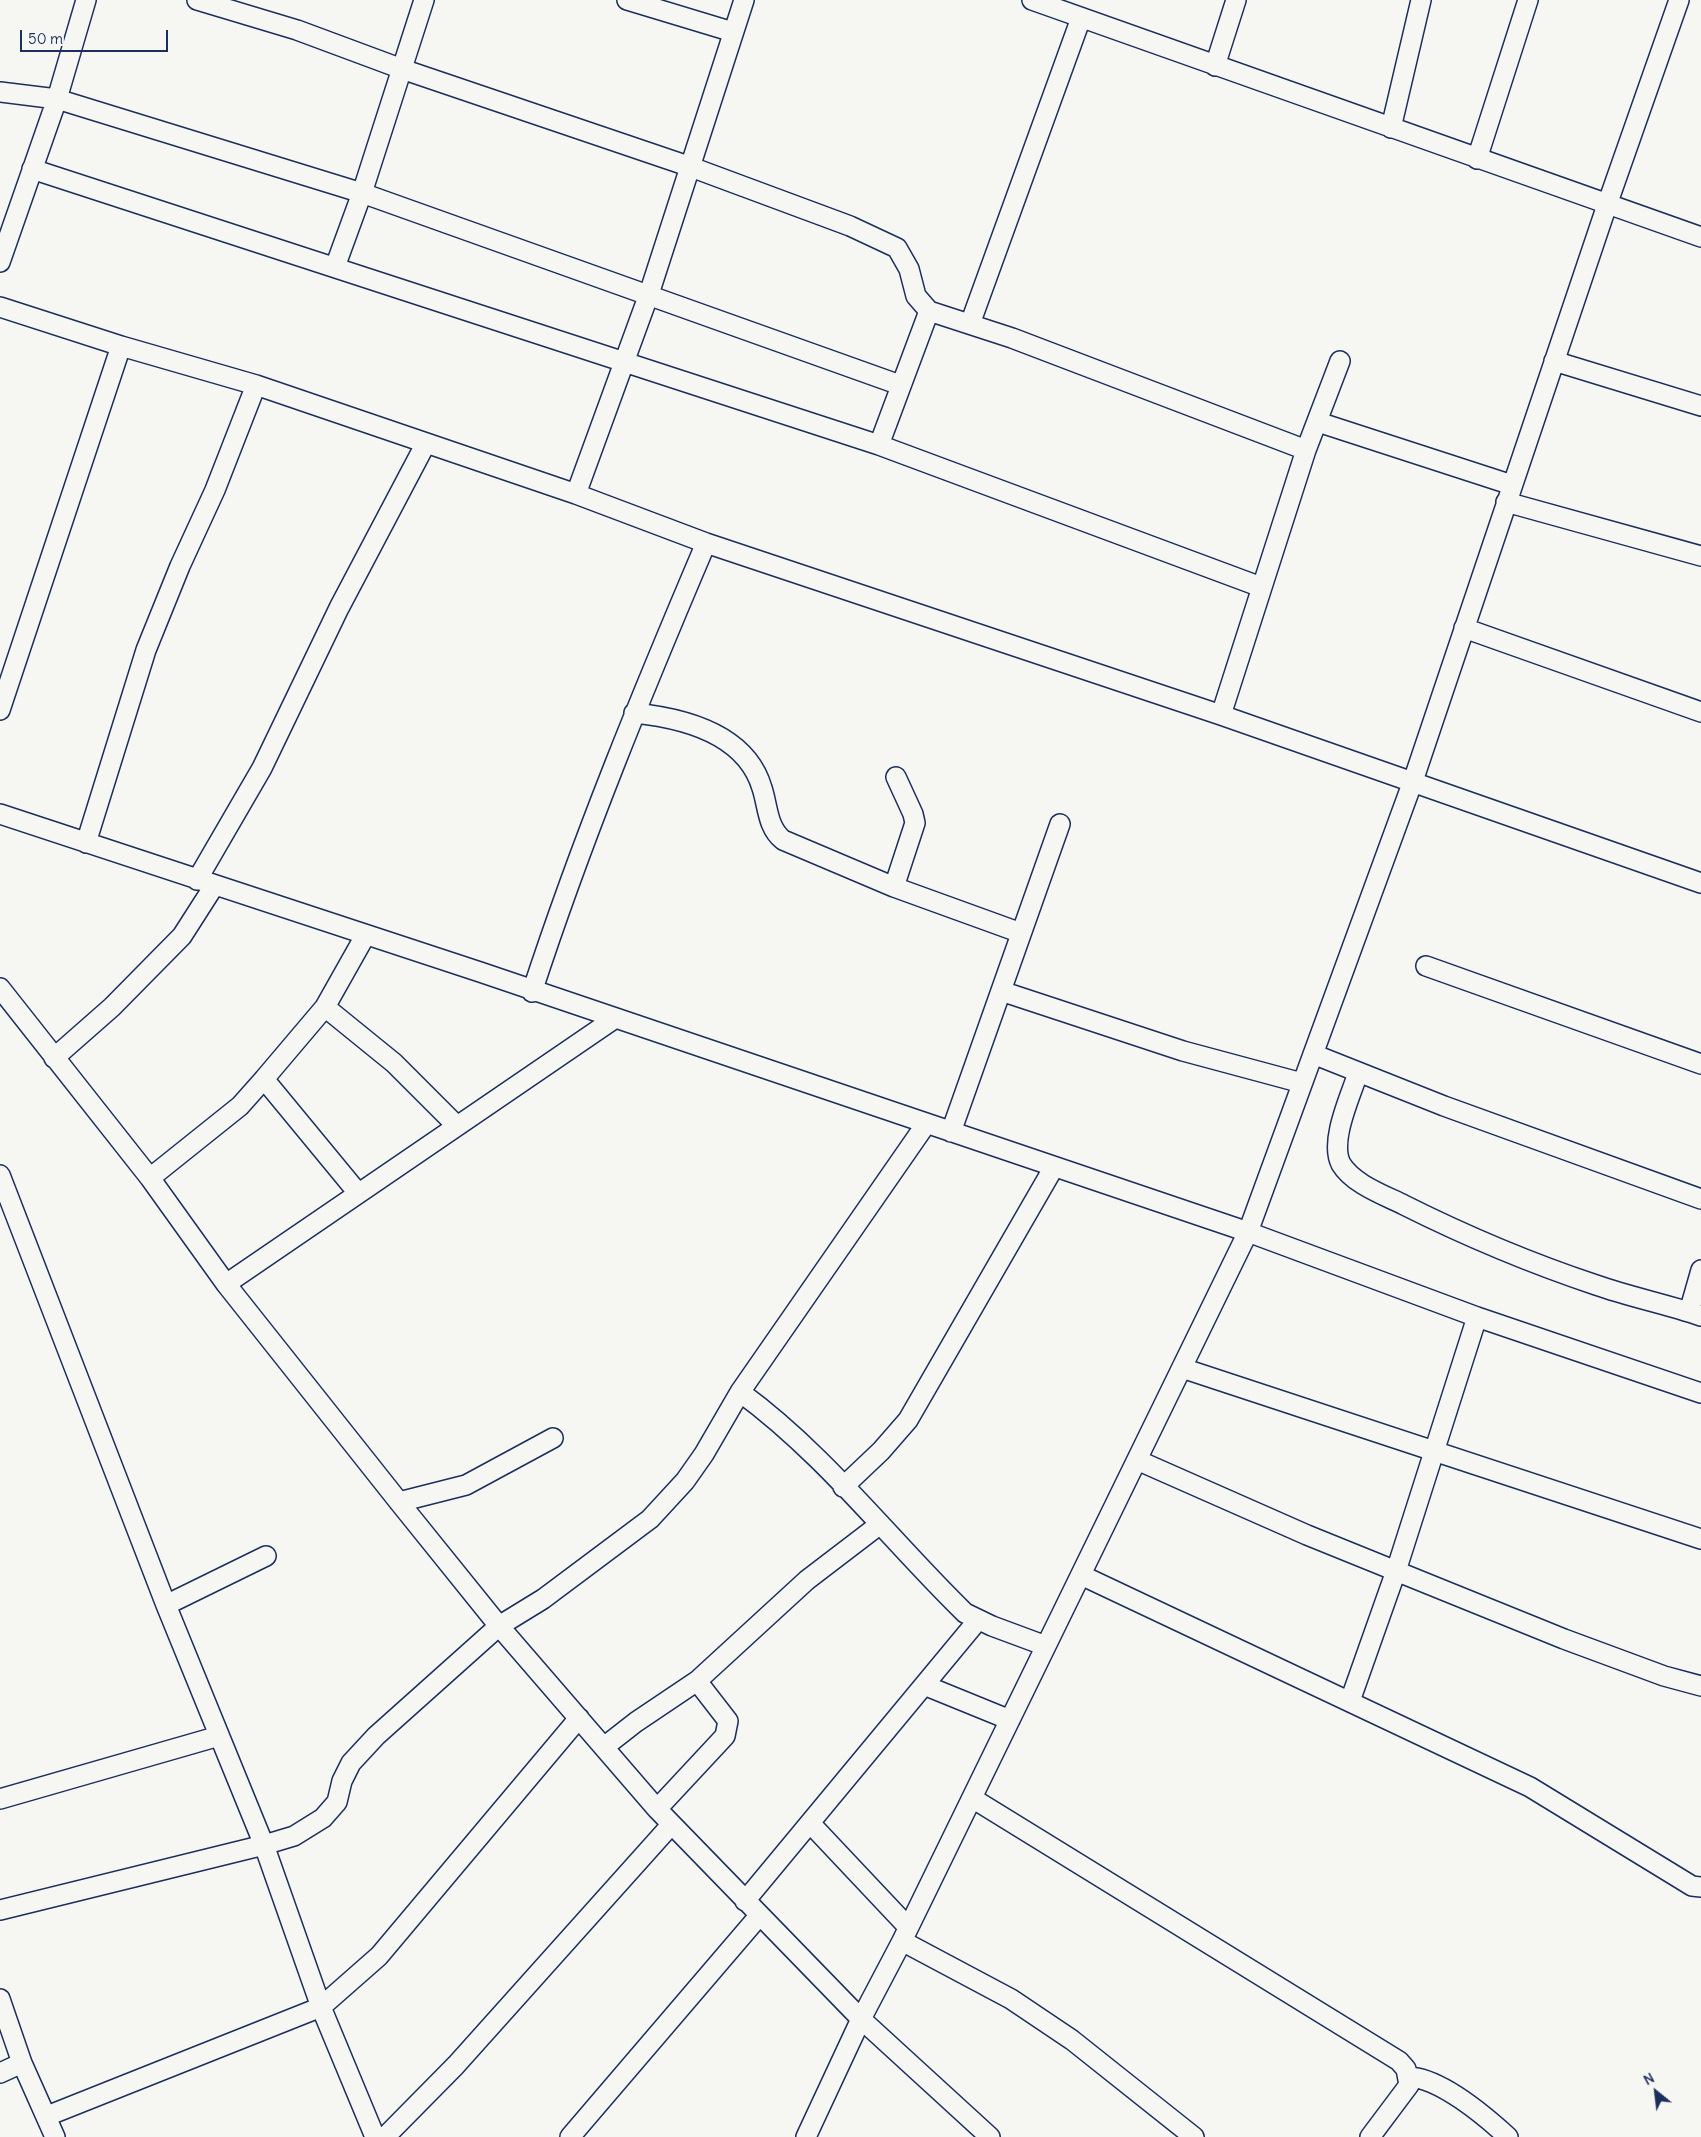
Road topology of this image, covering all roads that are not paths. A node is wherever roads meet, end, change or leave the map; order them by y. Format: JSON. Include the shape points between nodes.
{"nodes":[{"id":1,"x":86,"y":0,"type":"edge"},
{"id":2,"x":197,"y":0,"type":"edge"},
{"id":3,"x":424,"y":0,"type":"edge"},
{"id":4,"x":627,"y":0,"type":"edge"},
{"id":5,"x":744,"y":0,"type":"edge"},
{"id":6,"x":1236,"y":0,"type":"edge"},
{"id":7,"x":1420,"y":0,"type":"edge"},
{"id":8,"x":1528,"y":0,"type":"edge"},
{"id":9,"x":1678,"y":0,"type":"edge"},
{"id":10,"x":1038,"y":1,"type":"edge"},
{"id":11,"x":1081,"y":18,"type":"junction"},
{"id":12,"x":733,"y":32,"type":"junction"},
{"id":13,"x":1215,"y":66,"type":"junction"},
{"id":14,"x":402,"y":69,"type":"junction"},
{"id":15,"x":0,"y":92,"type":"edge"},
{"id":16,"x":57,"y":99,"type":"junction"},
{"id":17,"x":1391,"y":128,"type":"junction"},
{"id":18,"x":1477,"y":159,"type":"junction"},
{"id":19,"x":691,"y":167,"type":"junction"},
{"id":20,"x":32,"y":169,"type":"junction"},
{"id":21,"x":362,"y":193,"type":"junction"},
{"id":22,"x":1607,"y":205,"type":"junction"},
{"id":23,"x":1701,"y":237,"type":"edge"},
{"id":24,"x":0,"y":262,"type":"edge"},
{"id":25,"x":336,"y":267,"type":"junction"},
{"id":26,"x":649,"y":294,"type":"junction"},
{"id":27,"x":0,"y":307,"type":"edge"},
{"id":28,"x":929,"y":312,"type":"junction"},
{"id":29,"x":970,"y":324,"type":"junction"},
{"id":30,"x":121,"y":346,"type":"junction"},
{"id":31,"x":1340,"y":361,"type":"dead end"},
{"id":32,"x":1554,"y":361,"type":"junction"},
{"id":33,"x":623,"y":363,"type":"junction"},
{"id":34,"x":256,"y":385,"type":"junction"},
{"id":35,"x":900,"y":385,"type":"junction"},
{"id":36,"x":1701,"y":406,"type":"edge"},
{"id":37,"x":1318,"y":422,"type":"junction"},
{"id":38,"x":426,"y":443,"type":"junction"},
{"id":39,"x":879,"y":445,"type":"junction"},
{"id":40,"x":1306,"y":450,"type":"junction"},
{"id":41,"x":1509,"y":493,"type":"junction"},
{"id":42,"x":576,"y":494,"type":"junction"},
{"id":43,"x":706,"y":543,"type":"junction"},
{"id":44,"x":1701,"y":556,"type":"edge"},
{"id":45,"x":1261,"y":587,"type":"junction"},
{"id":46,"x":1464,"y":628,"type":"junction"},
{"id":47,"x":0,"y":710,"type":"edge"},
{"id":48,"x":1701,"y":712,"type":"edge"},
{"id":49,"x":634,"y":713,"type":"junction"},
{"id":50,"x":1221,"y":714,"type":"junction"},
{"id":51,"x":896,"y":777,"type":"dead end"},
{"id":52,"x":1413,"y":781,"type":"junction"},
{"id":53,"x":0,"y":814,"type":"edge"},
{"id":54,"x":1060,"y":824,"type":"dead end"},
{"id":55,"x":86,"y":843,"type":"junction"},
{"id":56,"x":206,"y":883,"type":"junction"},
{"id":57,"x":1701,"y":883,"type":"edge"},
{"id":58,"x":894,"y":886,"type":"junction"},
{"id":59,"x":1021,"y":933,"type":"junction"},
{"id":60,"x":365,"y":936,"type":"junction"},
{"id":61,"x":1426,"y":966,"type":"dead end"},
{"id":62,"x":0,"y":988,"type":"edge"},
{"id":63,"x":1001,"y":990,"type":"junction"},
{"id":64,"x":532,"y":992,"type":"junction"},
{"id":65,"x":325,"y":1007,"type":"junction"},
{"id":66,"x":614,"y":1019,"type":"junction"},
{"id":67,"x":1313,"y":1054,"type":"junction"},
{"id":68,"x":54,"y":1058,"type":"junction"},
{"id":69,"x":1701,"y":1064,"type":"edge"},
{"id":70,"x":1358,"y":1072,"type":"junction"},
{"id":71,"x":264,"y":1078,"type":"junction"},
{"id":72,"x":1302,"y":1083,"type":"junction"},
{"id":73,"x":926,"y":1124,"type":"junction"},
{"id":74,"x":457,"y":1126,"type":"junction"},
{"id":75,"x":951,"y":1132,"type":"junction"},
{"id":76,"x":1054,"y":1167,"type":"junction"},
{"id":77,"x":0,"y":1175,"type":"edge"},
{"id":78,"x":150,"y":1178,"type":"junction"},
{"id":79,"x":358,"y":1193,"type":"junction"},
{"id":80,"x":1701,"y":1199,"type":"edge"},
{"id":81,"x":1248,"y":1232,"type":"junction"},
{"id":82,"x":1701,"y":1270,"type":"edge"},
{"id":83,"x":226,"y":1284,"type":"junction"},
{"id":84,"x":1695,"y":1314,"type":"edge"},
{"id":85,"x":1476,"y":1317,"type":"junction"},
{"id":86,"x":1182,"y":1368,"type":"junction"},
{"id":87,"x":740,"y":1392,"type":"junction"},
{"id":88,"x":1701,"y":1393,"type":"edge"},
{"id":89,"x":553,"y":1438,"type":"dead end"},
{"id":90,"x":1436,"y":1451,"type":"junction"},
{"id":91,"x":1137,"y":1460,"type":"junction"},
{"id":92,"x":843,"y":1486,"type":"junction"},
{"id":93,"x":399,"y":1502,"type":"junction"},
{"id":94,"x":879,"y":1525,"type":"junction"},
{"id":95,"x":1701,"y":1539,"type":"edge"},
{"id":96,"x":266,"y":1556,"type":"dead end"},
{"id":97,"x":1396,"y":1570,"type":"junction"},
{"id":98,"x":1080,"y":1575,"type":"junction"},
{"id":99,"x":166,"y":1605,"type":"junction"},
{"id":100,"x":978,"y":1620,"type":"junction"},
{"id":101,"x":499,"y":1626,"type":"junction"},
{"id":102,"x":1046,"y":1646,"type":"junction"},
{"id":103,"x":697,"y":1681,"type":"junction"},
{"id":104,"x":924,"y":1685,"type":"junction"},
{"id":105,"x":1701,"y":1686,"type":"edge"},
{"id":106,"x":1350,"y":1701,"type":"junction"},
{"id":107,"x":579,"y":1718,"type":"junction"},
{"id":108,"x":1010,"y":1720,"type":"junction"},
{"id":109,"x":219,"y":1736,"type":"junction"},
{"id":110,"x":604,"y":1747,"type":"junction"},
{"id":111,"x":0,"y":1798,"type":"edge"},
{"id":112,"x":972,"y":1798,"type":"junction"},
{"id":113,"x":657,"y":1809,"type":"junction"},
{"id":114,"x":810,"y":1823,"type":"junction"},
{"id":115,"x":671,"y":1825,"type":"junction"},
{"id":116,"x":264,"y":1845,"type":"junction"},
{"id":117,"x":1701,"y":1887,"type":"edge"},
{"id":118,"x":745,"y":1901,"type":"junction"},
{"id":119,"x":0,"y":1910,"type":"edge"},
{"id":120,"x":760,"y":1916,"type":"junction"},
{"id":121,"x":905,"y":1934,"type":"junction"},
{"id":122,"x":0,"y":1999,"type":"edge"},
{"id":123,"x":321,"y":2007,"type":"junction"},
{"id":124,"x":861,"y":2019,"type":"junction"},
{"id":125,"x":22,"y":2063,"type":"junction"},
{"id":126,"x":0,"y":2073,"type":"edge"},
{"id":127,"x":1409,"y":2077,"type":"junction"},
{"id":128,"x":47,"y":2116,"type":"junction"},
{"id":129,"x":1191,"y":2136,"type":"edge"},
{"id":130,"x":55,"y":2137,"type":"edge"},
{"id":131,"x":375,"y":2137,"type":"edge"},
{"id":132,"x":385,"y":2137,"type":"edge"},
{"id":133,"x":570,"y":2137,"type":"edge"},
{"id":134,"x":806,"y":2137,"type":"edge"},
{"id":135,"x":990,"y":2137,"type":"edge"},
{"id":136,"x":1370,"y":2137,"type":"edge"},
{"id":137,"x":1508,"y":2137,"type":"edge"}],
"edges":[{"from":1,"to":16,"type":"street"},
{"from":2,"to":14,"type":"street","via":[[297,30]]},
{"from":3,"to":14,"type":"street"},
{"from":4,"to":12,"type":"street"},
{"from":5,"to":12,"type":"street"},
{"from":6,"to":13,"type":"street"},
{"from":7,"to":17,"type":"street"},
{"from":8,"to":18,"type":"street"},
{"from":9,"to":22,"type":"street"},
{"from":10,"to":11,"type":"street"},
{"from":11,"to":13,"type":"street"},
{"from":11,"to":29,"type":"street"},
{"from":12,"to":19,"type":"street"},
{"from":13,"to":17,"type":"street"},
{"from":14,"to":19,"type":"street"},
{"from":14,"to":21,"type":"street"},
{"from":15,"to":16,"type":"street"},
{"from":16,"to":20,"type":"street"},
{"from":16,"to":21,"type":"street"},
{"from":17,"to":18,"type":"street"},
{"from":18,"to":22,"type":"street"},
{"from":19,"to":26,"type":"street"},
{"from":19,"to":28,"type":"street","via":[[891,243],[901,252],[916,296]]},
{"from":20,"to":24,"type":"street"},
{"from":20,"to":25,"type":"street"},
{"from":21,"to":25,"type":"street"},
{"from":21,"to":26,"type":"street"},
{"from":22,"to":23,"type":"street"},
{"from":22,"to":32,"type":"street"},
{"from":25,"to":33,"type":"street"},
{"from":26,"to":33,"type":"street"},
{"from":26,"to":35,"type":"street"},
{"from":27,"to":30,"type":"street"},
{"from":28,"to":29,"type":"street"},
{"from":28,"to":35,"type":"street"},
{"from":29,"to":40,"type":"street"},
{"from":30,"to":34,"type":"street"},
{"from":30,"to":47,"type":"street"},
{"from":31,"to":37,"type":"street"},
{"from":32,"to":36,"type":"street"},
{"from":32,"to":41,"type":"street"},
{"from":33,"to":39,"type":"street"},
{"from":33,"to":42,"type":"street"},
{"from":34,"to":38,"type":"street"},
{"from":34,"to":55,"type":"street","via":[[146,650]]},
{"from":35,"to":39,"type":"street"},
{"from":37,"to":40,"type":"street"},
{"from":37,"to":41,"type":"street"},
{"from":38,"to":42,"type":"street"},
{"from":38,"to":56,"type":"street","via":[[339,608]]},
{"from":39,"to":45,"type":"street"},
{"from":40,"to":45,"type":"street"},
{"from":41,"to":44,"type":"street"},
{"from":41,"to":46,"type":"street"},
{"from":42,"to":43,"type":"street"},
{"from":43,"to":49,"type":"street"},
{"from":43,"to":50,"type":"street"},
{"from":45,"to":50,"type":"street"},
{"from":46,"to":48,"type":"street"},
{"from":46,"to":52,"type":"street"},
{"from":49,"to":58,"type":"street","via":[[687,722],[739,750],[757,773],[776,834],[783,840]]},
{"from":49,"to":64,"type":"street","via":[[560,906]]},
{"from":50,"to":52,"type":"street"},
{"from":51,"to":58,"type":"street","via":[[915,823]]},
{"from":52,"to":57,"type":"street"},
{"from":52,"to":67,"type":"street"},
{"from":53,"to":55,"type":"street"},
{"from":54,"to":59,"type":"street"},
{"from":55,"to":56,"type":"street"},
{"from":56,"to":60,"type":"street"},
{"from":56,"to":68,"type":"street","via":[[182,936],[112,1007]]},
{"from":58,"to":59,"type":"street"},
{"from":59,"to":63,"type":"street"},
{"from":60,"to":64,"type":"street"},
{"from":60,"to":65,"type":"street"},
{"from":61,"to":69,"type":"street"},
{"from":62,"to":68,"type":"street"},
{"from":63,"to":72,"type":"street","via":[[1183,1052]]},
{"from":63,"to":75,"type":"street"},
{"from":64,"to":66,"type":"street"},
{"from":65,"to":71,"type":"street"},
{"from":65,"to":74,"type":"street","via":[[394,1064]]},
{"from":66,"to":73,"type":"street"},
{"from":66,"to":74,"type":"street"},
{"from":67,"to":70,"type":"street"},
{"from":67,"to":72,"type":"street"},
{"from":68,"to":78,"type":"street"},
{"from":70,"to":80,"type":"street"},
{"from":70,"to":84,"type":"street","via":[[1338,1137],[1341,1164],[1355,1178],[1449,1228],[1499,1249],[1597,1286]]},
{"from":71,"to":78,"type":"street","via":[[240,1106]]},
{"from":71,"to":79,"type":"street"},
{"from":72,"to":81,"type":"street"},
{"from":73,"to":75,"type":"street"},
{"from":73,"to":87,"type":"street"},
{"from":74,"to":79,"type":"street"},
{"from":75,"to":76,"type":"street"},
{"from":76,"to":81,"type":"street"},
{"from":76,"to":92,"type":"street","via":[[908,1420]]},
{"from":77,"to":99,"type":"street"},
{"from":78,"to":83,"type":"street"},
{"from":79,"to":83,"type":"street"},
{"from":81,"to":85,"type":"street"},
{"from":81,"to":86,"type":"street"},
{"from":82,"to":84,"type":"street"},
{"from":83,"to":93,"type":"street"},
{"from":85,"to":88,"type":"street"},
{"from":85,"to":90,"type":"street"},
{"from":86,"to":90,"type":"street"},
{"from":86,"to":91,"type":"street"},
{"from":87,"to":92,"type":"street","via":[[769,1414]]},
{"from":87,"to":101,"type":"street","via":[[685,1480],[650,1519],[543,1599]]},
{"from":89,"to":93,"type":"street","via":[[466,1485]]},
{"from":90,"to":95,"type":"street"},
{"from":90,"to":97,"type":"street"},
{"from":91,"to":97,"type":"street","via":[[1307,1535]]},
{"from":91,"to":98,"type":"street"},
{"from":92,"to":94,"type":"street"},
{"from":93,"to":101,"type":"street"},
{"from":94,"to":100,"type":"street","via":[[965,1613]]},
{"from":94,"to":103,"type":"street","via":[[807,1580]]},
{"from":96,"to":99,"type":"street"},
{"from":97,"to":105,"type":"street","via":[[1564,1639],[1664,1676]]},
{"from":97,"to":106,"type":"street"},
{"from":98,"to":102,"type":"street"},
{"from":98,"to":106,"type":"street"},
{"from":99,"to":109,"type":"street"},
{"from":100,"to":102,"type":"street"},
{"from":100,"to":104,"type":"street"},
{"from":101,"to":107,"type":"street"},
{"from":101,"to":116,"type":"street","via":[[376,1736],[351,1763],[337,1802],[323,1818],[294,1836]]},
{"from":102,"to":108,"type":"street"},
{"from":103,"to":110,"type":"street"},
{"from":103,"to":113,"type":"street","via":[[725,1715],[729,1727],[725,1736]]},
{"from":104,"to":108,"type":"street"},
{"from":104,"to":114,"type":"street"},
{"from":106,"to":117,"type":"street","via":[[1530,1787],[1692,1886]]},
{"from":107,"to":110,"type":"street"},
{"from":107,"to":123,"type":"street","via":[[379,1956]]},
{"from":108,"to":112,"type":"street"},
{"from":109,"to":111,"type":"street"},
{"from":109,"to":116,"type":"street"},
{"from":110,"to":113,"type":"street"},
{"from":112,"to":121,"type":"street"},
{"from":112,"to":127,"type":"street","via":[[1376,2046],[1399,2061]]},
{"from":113,"to":115,"type":"street"},
{"from":114,"to":118,"type":"street"},
{"from":114,"to":121,"type":"street"},
{"from":115,"to":118,"type":"street"},
{"from":115,"to":132,"type":"street","via":[[456,2065]]},
{"from":116,"to":119,"type":"street"},
{"from":116,"to":123,"type":"street"},
{"from":118,"to":120,"type":"street"},
{"from":120,"to":124,"type":"street"},
{"from":120,"to":133,"type":"street"},
{"from":121,"to":124,"type":"street"},
{"from":121,"to":129,"type":"street","via":[[1072,2040]]},
{"from":122,"to":125,"type":"street"},
{"from":123,"to":128,"type":"street"},
{"from":123,"to":131,"type":"street"},
{"from":124,"to":134,"type":"street"},
{"from":124,"to":135,"type":"street"},
{"from":125,"to":126,"type":"street"},
{"from":125,"to":128,"type":"street"},
{"from":127,"to":136,"type":"street","via":[[1409,2085],[1402,2097]]},
{"from":127,"to":137,"type":"street","via":[[1423,2077],[1444,2088]]},
{"from":128,"to":130,"type":"street"}]}
